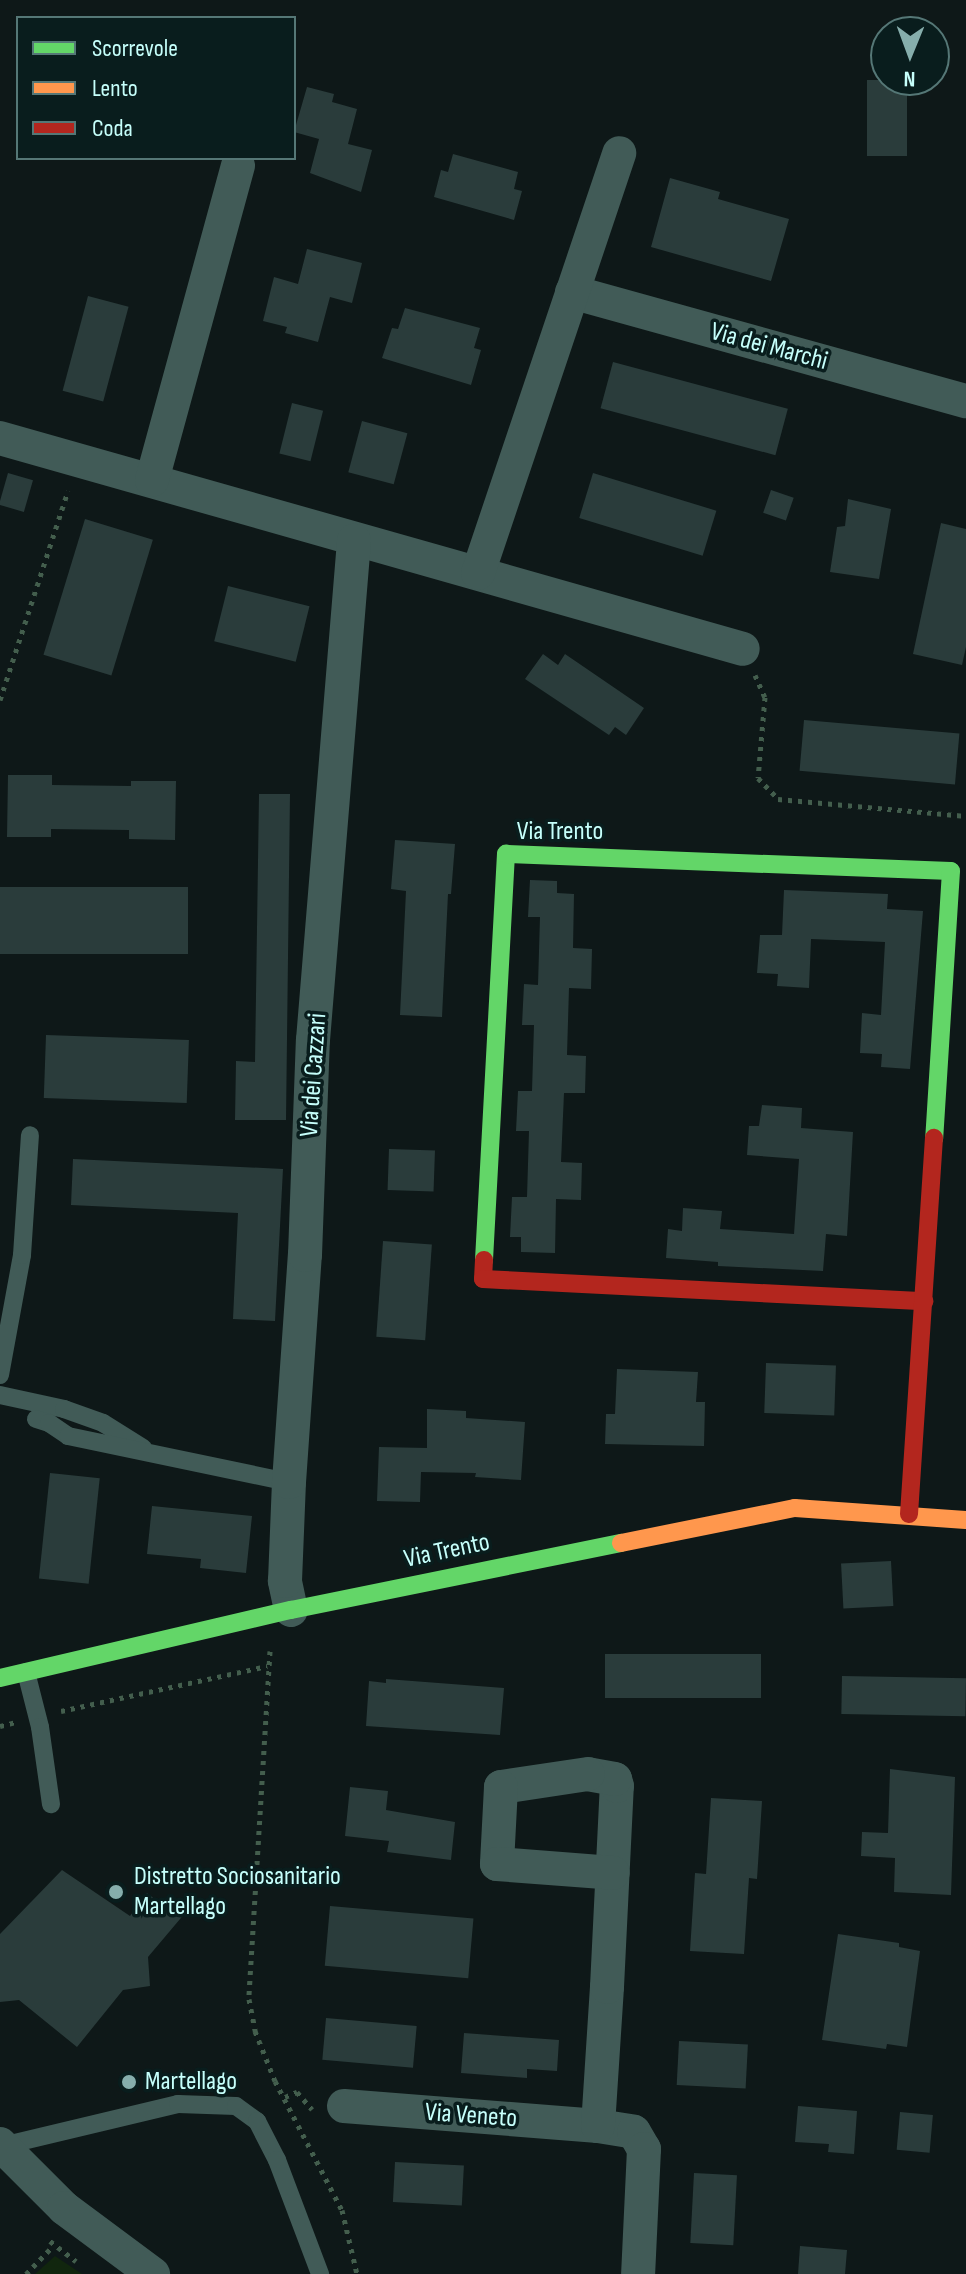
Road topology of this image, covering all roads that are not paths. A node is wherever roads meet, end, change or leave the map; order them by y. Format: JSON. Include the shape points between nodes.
{"nodes":[{"id":1,"x":619,"y":153,"type":"dead end"},
{"id":2,"x":238,"y":166,"type":"dead end"},
{"id":3,"x":572,"y":292,"type":"junction"},
{"id":4,"x":966,"y":401,"type":"edge"},
{"id":5,"x":0,"y":438,"type":"edge"},
{"id":6,"x":152,"y":480,"type":"junction"},
{"id":7,"x":354,"y":541,"type":"junction"},
{"id":8,"x":478,"y":573,"type":"junction"},
{"id":9,"x":743,"y":649,"type":"road end"},
{"id":10,"x":30,"y":1135,"type":"dead end"},
{"id":11,"x":924,"y":1301,"type":"junction"},
{"id":12,"x":0,"y":1375,"type":"edge"},
{"id":13,"x":0,"y":1395,"type":"edge"},
{"id":14,"x":36,"y":1419,"type":"dead end"},
{"id":15,"x":152,"y":1454,"type":"junction"},
{"id":16,"x":289,"y":1482,"type":"junction"},
{"id":17,"x":909,"y":1514,"type":"junction"},
{"id":18,"x":966,"y":1520,"type":"edge"},
{"id":19,"x":291,"y":1610,"type":"junction"},
{"id":20,"x":26,"y":1672,"type":"junction"},
{"id":21,"x":0,"y":1678,"type":"edge"},
{"id":22,"x":51,"y":1804,"type":"dead end"},
{"id":23,"x":613,"y":1873,"type":"junction"},
{"id":24,"x":344,"y":2106,"type":"dead end"},
{"id":25,"x":598,"y":2126,"type":"junction"},
{"id":26,"x":1,"y":2145,"type":"edge"},
{"id":27,"x":153,"y":2274,"type":"edge"},
{"id":28,"x":320,"y":2274,"type":"edge"},
{"id":29,"x":638,"y":2274,"type":"edge"}],
"edges":[{"from":1,"to":3,"type":"street"},
{"from":2,"to":6,"type":"street"},
{"from":3,"to":4,"type":"street","name":"Via dei Marchi"},
{"from":3,"to":8,"type":"street"},
{"from":5,"to":6,"type":"street"},
{"from":6,"to":7,"type":"street"},
{"from":7,"to":8,"type":"street"},
{"from":7,"to":16,"type":"street","name":"Via dei Cazzari","via":[[313,1040]]},
{"from":8,"to":9,"type":"street"},
{"from":10,"to":12,"type":"lane","via":[[22,1255]]},
{"from":11,"to":11,"type":"street","name":"Via Trento","via":[[951,871],[506,854],[483,1279]]},
{"from":11,"to":17,"type":"street","name":"Via Trento"},
{"from":13,"to":15,"type":"lane","via":[[103,1423]]},
{"from":14,"to":15,"type":"lane","via":[[68,1436]]},
{"from":15,"to":16,"type":"lane"},
{"from":16,"to":19,"type":"street","name":"Via dei Cazzari","via":[[285,1581]]},
{"from":17,"to":18,"type":"street","name":"Via Trento"},
{"from":17,"to":19,"type":"street","name":"Via Trento","via":[[795,1508]]},
{"from":19,"to":20,"type":"street","name":"Via Trento"},
{"from":20,"to":21,"type":"street","name":"Via Trento"},
{"from":20,"to":22,"type":"lane"},
{"from":23,"to":23,"type":"street","via":[[497,1864],[501,1787],[588,1774],[615,1779]]},
{"from":23,"to":25,"type":"street"},
{"from":24,"to":25,"type":"street","name":"Via Veneto"},
{"from":25,"to":29,"type":"street","name":"Via Veneto","via":[[634,2132],[644,2149]]},
{"from":26,"to":27,"type":"street","via":[[64,2208]]},
{"from":26,"to":28,"type":"lane","via":[[178,2104],[236,2106],[257,2121],[277,2160]]}]}
